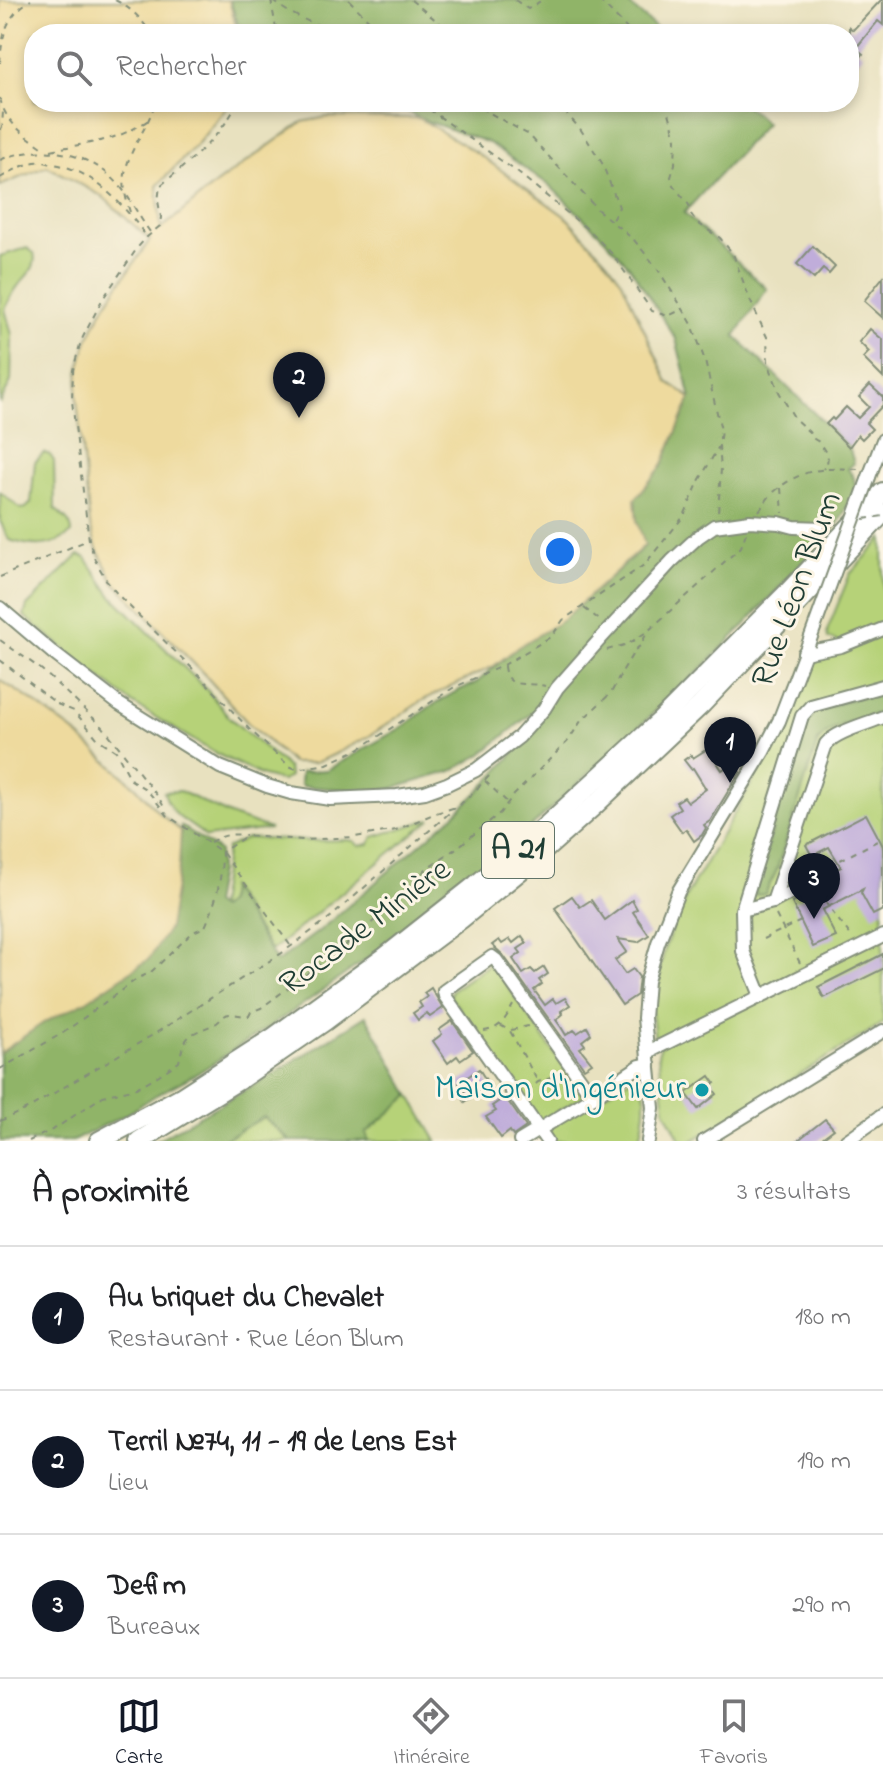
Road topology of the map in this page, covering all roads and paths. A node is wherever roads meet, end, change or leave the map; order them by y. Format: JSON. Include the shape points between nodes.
{"nodes":[{"id":1,"x":31,"y":0,"type":"edge"},
{"id":2,"x":115,"y":0,"type":"edge"},
{"id":3,"x":273,"y":0,"type":"edge"},
{"id":4,"x":349,"y":0,"type":"edge"},
{"id":5,"x":411,"y":0,"type":"edge"},
{"id":6,"x":515,"y":0,"type":"edge"},
{"id":7,"x":542,"y":0,"type":"edge"},
{"id":8,"x":599,"y":0,"type":"edge"},
{"id":9,"x":370,"y":21,"type":"junction"},
{"id":10,"x":145,"y":24,"type":"edge"},
{"id":11,"x":276,"y":24,"type":"edge"},
{"id":12,"x":319,"y":24,"type":"edge"},
{"id":13,"x":360,"y":24,"type":"edge"},
{"id":14,"x":369,"y":24,"type":"edge"},
{"id":15,"x":373,"y":24,"type":"edge"},
{"id":16,"x":441,"y":24,"type":"edge"},
{"id":17,"x":622,"y":24,"type":"edge"},
{"id":18,"x":1,"y":41,"type":"edge"},
{"id":19,"x":0,"y":63,"type":"edge"},
{"id":20,"x":0,"y":100,"type":"edge"},
{"id":21,"x":3,"y":110,"type":"junction"},
{"id":22,"x":152,"y":112,"type":"edge"},
{"id":23,"x":233,"y":112,"type":"edge"},
{"id":24,"x":433,"y":112,"type":"edge"},
{"id":25,"x":488,"y":112,"type":"edge"},
{"id":26,"x":565,"y":112,"type":"edge"},
{"id":27,"x":669,"y":112,"type":"edge"},
{"id":28,"x":150,"y":119,"type":"junction"},
{"id":29,"x":0,"y":130,"type":"edge"},
{"id":30,"x":48,"y":150,"type":"junction"},
{"id":31,"x":0,"y":160,"type":"edge"},
{"id":32,"x":0,"y":178,"type":"edge"},
{"id":33,"x":130,"y":213,"type":"junction"},
{"id":34,"x":611,"y":221,"type":"junction"},
{"id":35,"x":150,"y":232,"type":"dead end"},
{"id":36,"x":147,"y":237,"type":"junction"},
{"id":37,"x":683,"y":309,"type":"junction"},
{"id":38,"x":883,"y":440,"type":"edge"},
{"id":39,"x":719,"y":446,"type":"junction"},
{"id":40,"x":823,"y":469,"type":"junction"},
{"id":41,"x":870,"y":474,"type":"junction"},
{"id":42,"x":781,"y":487,"type":"junction"},
{"id":43,"x":883,"y":492,"type":"edge"},
{"id":44,"x":883,"y":513,"type":"edge"},
{"id":45,"x":750,"y":521,"type":"junction"},
{"id":46,"x":783,"y":524,"type":"junction"},
{"id":47,"x":714,"y":526,"type":"junction"},
{"id":48,"x":824,"y":528,"type":"dead end"},
{"id":49,"x":89,"y":540,"type":"junction"},
{"id":50,"x":0,"y":577,"type":"edge"},
{"id":51,"x":583,"y":607,"type":"junction"},
{"id":52,"x":0,"y":608,"type":"edge"},
{"id":53,"x":609,"y":629,"type":"junction"},
{"id":54,"x":883,"y":629,"type":"edge"},
{"id":55,"x":648,"y":631,"type":"junction"},
{"id":56,"x":0,"y":640,"type":"edge"},
{"id":57,"x":806,"y":649,"type":"junction"},
{"id":58,"x":590,"y":650,"type":"junction"},
{"id":59,"x":0,"y":660,"type":"edge"},
{"id":60,"x":504,"y":665,"type":"junction"},
{"id":61,"x":883,"y":686,"type":"edge"},
{"id":62,"x":555,"y":691,"type":"junction"},
{"id":63,"x":883,"y":717,"type":"edge"},
{"id":64,"x":493,"y":771,"type":"dead end"},
{"id":65,"x":484,"y":780,"type":"junction"},
{"id":66,"x":508,"y":803,"type":"junction"},
{"id":67,"x":456,"y":807,"type":"junction"},
{"id":68,"x":168,"y":816,"type":"junction"},
{"id":69,"x":246,"y":836,"type":"junction"},
{"id":70,"x":883,"y":838,"type":"edge"},
{"id":71,"x":209,"y":843,"type":"junction"},
{"id":72,"x":222,"y":852,"type":"junction"},
{"id":73,"x":814,"y":880,"type":"junction"},
{"id":74,"x":773,"y":902,"type":"junction"},
{"id":75,"x":742,"y":910,"type":"junction"},
{"id":76,"x":801,"y":921,"type":"dead end"},
{"id":77,"x":783,"y":930,"type":"junction"},
{"id":78,"x":883,"y":936,"type":"edge"},
{"id":79,"x":763,"y":939,"type":"dead end"},
{"id":80,"x":291,"y":947,"type":"junction"},
{"id":81,"x":861,"y":947,"type":"junction"},
{"id":82,"x":806,"y":974,"type":"junction"},
{"id":83,"x":519,"y":993,"type":"junction"},
{"id":84,"x":761,"y":996,"type":"junction"},
{"id":85,"x":541,"y":1023,"type":"junction"},
{"id":86,"x":500,"y":1025,"type":"junction"},
{"id":87,"x":510,"y":1031,"type":"junction"},
{"id":88,"x":883,"y":1031,"type":"edge"},
{"id":89,"x":471,"y":1033,"type":"junction"},
{"id":90,"x":648,"y":1058,"type":"junction"},
{"id":91,"x":0,"y":1069,"type":"edge"},
{"id":92,"x":574,"y":1071,"type":"junction"},
{"id":93,"x":538,"y":1082,"type":"junction"},
{"id":94,"x":593,"y":1097,"type":"junction"},
{"id":95,"x":521,"y":1104,"type":"junction"},
{"id":96,"x":883,"y":1115,"type":"edge"},
{"id":97,"x":0,"y":1121,"type":"edge"},
{"id":98,"x":543,"y":1136,"type":"edge"},
{"id":99,"x":29,"y":1141,"type":"edge"},
{"id":100,"x":99,"y":1141,"type":"edge"},
{"id":101,"x":139,"y":1141,"type":"edge"},
{"id":102,"x":520,"y":1141,"type":"edge"},
{"id":103,"x":648,"y":1141,"type":"edge"},
{"id":104,"x":704,"y":1141,"type":"edge"},
{"id":105,"x":846,"y":1141,"type":"edge"}],
"edges":[{"from":1,"to":18,"type":"path","via":[[16,9]]},
{"from":2,"to":10,"type":"path"},
{"from":3,"to":11,"type":"path"},
{"from":3,"to":12,"type":"path"},
{"from":4,"to":9,"type":"path"},
{"from":5,"to":16,"type":"path"},
{"from":6,"to":7,"type":"path","via":[[528,9]]},
{"from":8,"to":17,"type":"path"},
{"from":9,"to":13,"type":"path"},
{"from":9,"to":14,"type":"path"},
{"from":9,"to":15,"type":"path"},
{"from":18,"to":19,"type":"path"},
{"from":20,"to":21,"type":"path"},
{"from":21,"to":29,"type":"path"},
{"from":21,"to":30,"type":"path"},
{"from":22,"to":28,"type":"path"},
{"from":23,"to":36,"type":"path","via":[[160,186],[160,226]]},
{"from":24,"to":37,"type":"path","via":[[591,232],[652,311],[668,316]]},
{"from":25,"to":34,"type":"path","via":[[529,135]]},
{"from":26,"to":34,"type":"path","via":[[602,163],[619,207]]},
{"from":27,"to":40,"type":"path","via":[[676,138],[673,185],[696,222],[733,254],[767,337],[768,362],[779,392],[828,456]]},
{"from":28,"to":30,"type":"path","via":[[110,140]]},
{"from":28,"to":33,"type":"path","via":[[125,174]]},
{"from":30,"to":31,"type":"path"},
{"from":30,"to":35,"type":"path","via":[[83,160],[116,182]]},
{"from":32,"to":33,"type":"path","via":[[37,162],[62,165],[109,192]]},
{"from":33,"to":36,"type":"path"},
{"from":34,"to":37,"type":"path","via":[[657,268]]},
{"from":36,"to":49,"type":"path","via":[[102,300],[73,370]]},
{"from":37,"to":39,"type":"path","via":[[705,361],[721,430]]},
{"from":38,"to":41,"type":"street","name":"Rue Léon Blum"},
{"from":39,"to":47,"type":"path"},
{"from":39,"to":51,"type":"path","via":[[684,516],[644,565]]},
{"from":40,"to":41,"type":"path","via":[[863,469]]},
{"from":40,"to":42,"type":"path"},
{"from":41,"to":57,"type":"street","name":"Rue Léon Blum","bridge":true},
{"from":42,"to":45,"type":"path"},
{"from":42,"to":46,"type":"path"},
{"from":43,"to":100,"type":"highway","name":"Rocade Minière","number":"A 21","via":[[659,722],[476,885],[274,1037],[181,1097]]},
{"from":44,"to":101,"type":"highway","name":"Rocade Minière","number":"A 21","via":[[701,705],[532,861],[325,1021]]},
{"from":45,"to":46,"type":"street"},
{"from":45,"to":47,"type":"street"},
{"from":45,"to":55,"type":"path","via":[[741,547]]},
{"from":46,"to":48,"type":"street"},
{"from":47,"to":53,"type":"street","via":[[672,561]]},
{"from":49,"to":50,"type":"path"},
{"from":49,"to":60,"type":"path","via":[[95,560],[120,597],[295,771],[359,749],[453,688]]},
{"from":51,"to":53,"type":"path"},
{"from":51,"to":60,"type":"path","via":[[563,620],[552,636]]},
{"from":52,"to":62,"type":"street","via":[[119,704],[177,741],[267,786],[330,799],[397,796],[447,784],[476,770],[519,737]]},
{"from":53,"to":58,"type":"street"},
{"from":54,"to":57,"type":"street","via":[[841,646]]},
{"from":55,"to":58,"type":"path","via":[[628,644]]},
{"from":55,"to":66,"type":"path","via":[[611,693]]},
{"from":56,"to":68,"type":"path","via":[[42,670],[103,727]]},
{"from":57,"to":90,"type":"street","name":"Rue Léon Blum","via":[[779,721],[668,917],[647,981]]},
{"from":58,"to":62,"type":"street"},
{"from":59,"to":68,"type":"path","via":[[74,711],[116,751],[131,780]]},
{"from":60,"to":62,"type":"path","via":[[510,682]]},
{"from":61,"to":75,"type":"street","via":[[811,706],[802,716]]},
{"from":63,"to":74,"type":"street","via":[[826,744]]},
{"from":64,"to":65,"type":"path"},
{"from":65,"to":66,"type":"path"},
{"from":65,"to":67,"type":"path"},
{"from":66,"to":99,"type":"path","via":[[427,868],[346,945],[261,1008],[249,1016],[228,1013],[189,1035],[179,1062],[136,1088],[103,1096]]},
{"from":67,"to":69,"type":"path","via":[[396,830],[355,837]]},
{"from":67,"to":80,"type":"path"},
{"from":68,"to":71,"type":"path"},
{"from":69,"to":71,"type":"path","via":[[233,834]]},
{"from":69,"to":72,"type":"path"},
{"from":70,"to":73,"type":"path","via":[[818,871]]},
{"from":71,"to":72,"type":"path"},
{"from":72,"to":80,"type":"path"},
{"from":72,"to":91,"type":"path","via":[[216,899],[205,927],[150,973]]},
{"from":73,"to":74,"type":"street"},
{"from":73,"to":81,"type":"path"},
{"from":74,"to":75,"type":"street"},
{"from":74,"to":77,"type":"path"},
{"from":75,"to":84,"type":"street","via":[[743,951]]},
{"from":76,"to":77,"type":"path"},
{"from":77,"to":79,"type":"path"},
{"from":77,"to":82,"type":"path"},
{"from":78,"to":81,"type":"street"},
{"from":80,"to":97,"type":"path","via":[[151,1036]]},
{"from":81,"to":82,"type":"street"},
{"from":82,"to":84,"type":"street"},
{"from":83,"to":85,"type":"street"},
{"from":83,"to":86,"type":"path"},
{"from":83,"to":89,"type":"street","via":[[492,957],[444,991]]},
{"from":84,"to":90,"type":"street"},
{"from":85,"to":87,"type":"path"},
{"from":85,"to":92,"type":"street"},
{"from":86,"to":87,"type":"path"},
{"from":86,"to":89,"type":"path"},
{"from":87,"to":93,"type":"path"},
{"from":88,"to":104,"type":"street"},
{"from":89,"to":95,"type":"street"},
{"from":90,"to":94,"type":"street"},
{"from":90,"to":103,"type":"street","name":"Rue Léon Blum","via":[[653,1108]]},
{"from":92,"to":93,"type":"path"},
{"from":92,"to":94,"type":"street"},
{"from":93,"to":95,"type":"path"},
{"from":94,"to":98,"type":"street"},
{"from":95,"to":98,"type":"street"},
{"from":96,"to":105,"type":"street"},
{"from":98,"to":102,"type":"street"}]}
